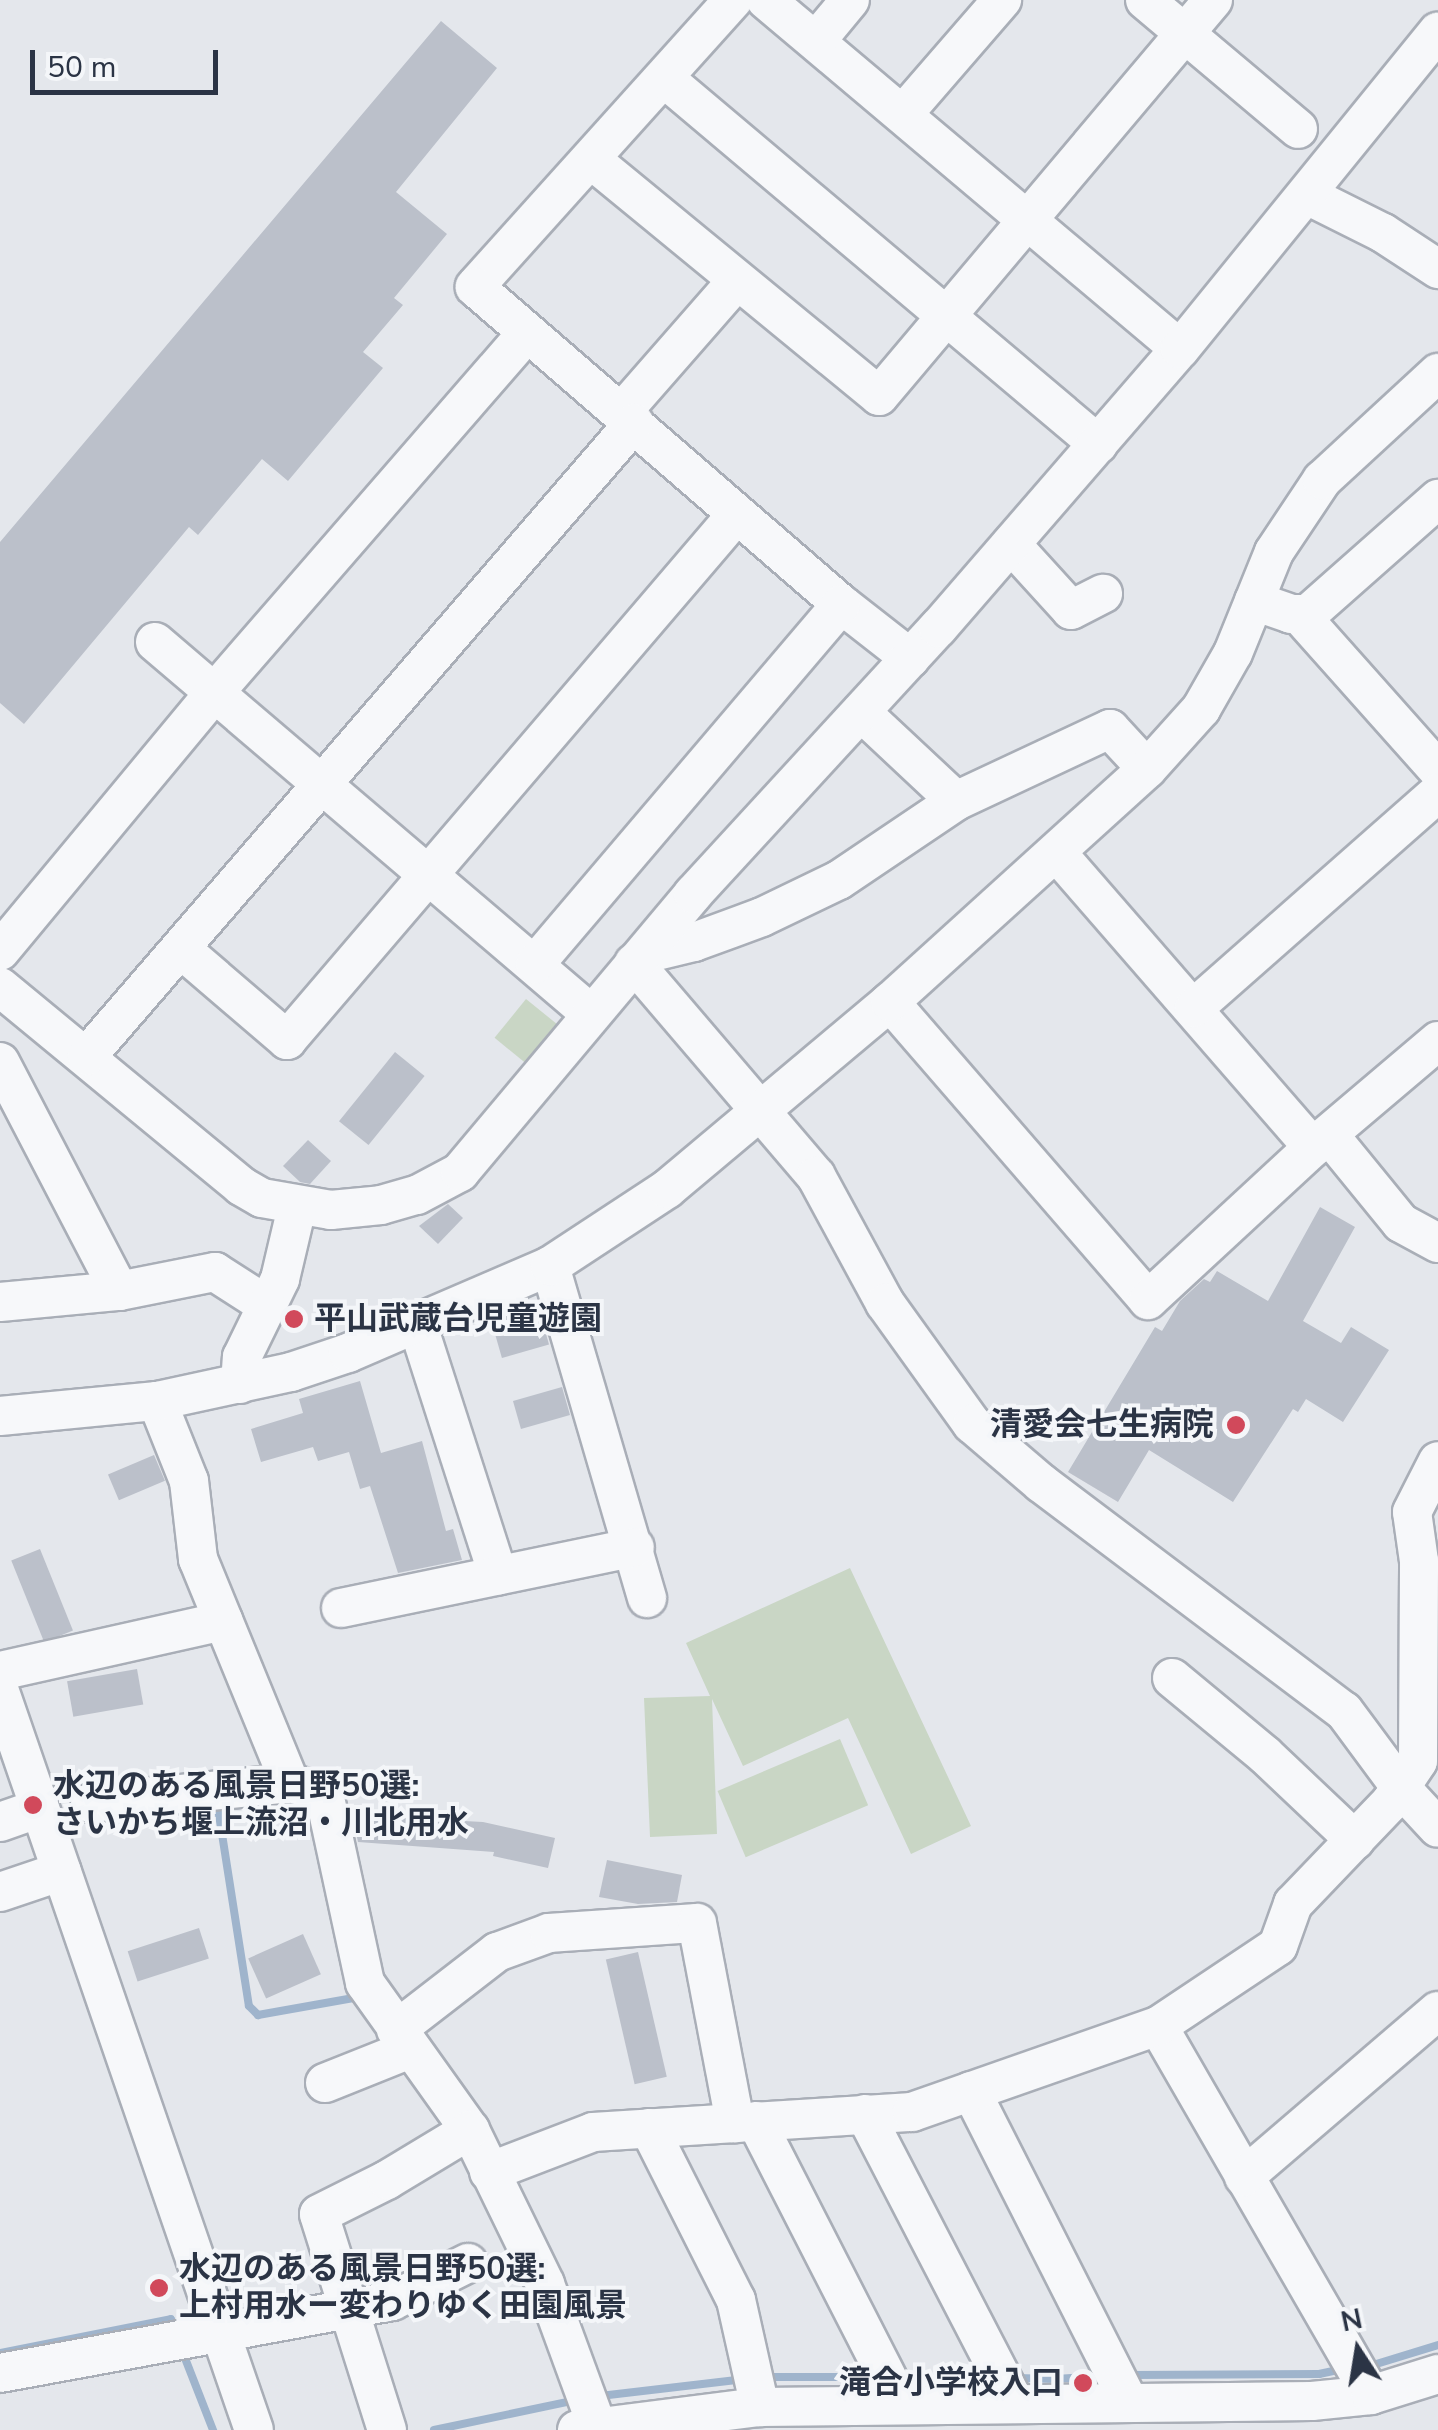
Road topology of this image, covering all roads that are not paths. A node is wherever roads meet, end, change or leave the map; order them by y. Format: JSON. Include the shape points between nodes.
{"nodes":[{"id":1,"x":733,"y":0,"type":"edge"},
{"id":2,"x":766,"y":0,"type":"edge"},
{"id":3,"x":850,"y":0,"type":"edge"},
{"id":4,"x":1002,"y":0,"type":"edge"},
{"id":5,"x":1145,"y":0,"type":"edge"},
{"id":6,"x":1213,"y":0,"type":"edge"},
{"id":7,"x":1438,"y":32,"type":"edge"},
{"id":8,"x":1183,"y":33,"type":"junction"},
{"id":9,"x":816,"y":40,"type":"junction"},
{"id":10,"x":664,"y":78,"type":"junction"},
{"id":11,"x":904,"y":113,"type":"junction"},
{"id":12,"x":1298,"y":129,"type":"dead end"},
{"id":13,"x":592,"y":161,"type":"junction"},
{"id":14,"x":1307,"y":195,"type":"junction"},
{"id":15,"x":1029,"y":221,"type":"junction"},
{"id":16,"x":1438,"y":269,"type":"edge"},
{"id":17,"x":736,"y":282,"type":"junction"},
{"id":18,"x":948,"y":316,"type":"junction"},
{"id":19,"x":527,"y":333,"type":"junction"},
{"id":20,"x":1180,"y":349,"type":"junction"},
{"id":21,"x":1438,"y":373,"type":"edge"},
{"id":22,"x":628,"y":418,"type":"junction"},
{"id":23,"x":1098,"y":444,"type":"junction"},
{"id":24,"x":1438,"y":499,"type":"edge"},
{"id":25,"x":737,"y":514,"type":"junction"},
{"id":26,"x":1011,"y":544,"type":"junction"},
{"id":27,"x":1103,"y":594,"type":"dead end"},
{"id":28,"x":1254,"y":601,"type":"junction"},
{"id":29,"x":841,"y":604,"type":"junction"},
{"id":30,"x":1299,"y":614,"type":"junction"},
{"id":31,"x":155,"y":642,"type":"dead end"},
{"id":32,"x":910,"y":658,"type":"junction"},
{"id":33,"x":214,"y":692,"type":"junction"},
{"id":34,"x":861,"y":712,"type":"junction"},
{"id":35,"x":1147,"y":769,"type":"junction"},
{"id":36,"x":1438,"y":770,"type":"edge"},
{"id":37,"x":320,"y":782,"type":"junction"},
{"id":38,"x":1438,"y":794,"type":"edge"},
{"id":39,"x":956,"y":801,"type":"junction"},
{"id":40,"x":1057,"y":853,"type":"junction"},
{"id":41,"x":428,"y":874,"type":"junction"},
{"id":42,"x":181,"y":949,"type":"junction"},
{"id":43,"x":0,"y":951,"type":"edge"},
{"id":44,"x":639,"y":959,"type":"junction"},
{"id":45,"x":535,"y":964,"type":"junction"},
{"id":46,"x":11,"y":995,"type":"edge"},
{"id":47,"x":890,"y":1002,"type":"junction"},
{"id":48,"x":1194,"y":1008,"type":"junction"},
{"id":49,"x":590,"y":1013,"type":"junction"},
{"id":50,"x":0,"y":1048,"type":"edge"},
{"id":51,"x":1436,"y":1048,"type":"edge"},
{"id":52,"x":87,"y":1056,"type":"junction"},
{"id":53,"x":0,"y":1062,"type":"edge"},
{"id":54,"x":762,"y":1111,"type":"junction"},
{"id":55,"x":1321,"y":1141,"type":"junction"},
{"id":56,"x":297,"y":1207,"type":"junction"},
{"id":57,"x":1438,"y":1243,"type":"edge"},
{"id":58,"x":550,"y":1266,"type":"junction"},
{"id":59,"x":120,"y":1291,"type":"junction"},
{"id":60,"x":0,"y":1302,"type":"edge"},
{"id":61,"x":268,"y":1306,"type":"junction"},
{"id":62,"x":418,"y":1326,"type":"junction"},
{"id":63,"x":240,"y":1384,"type":"junction"},
{"id":64,"x":157,"y":1401,"type":"junction"},
{"id":65,"x":0,"y":1416,"type":"edge"},
{"id":66,"x":1438,"y":1461,"type":"edge"},
{"id":67,"x":634,"y":1547,"type":"junction"},
{"id":68,"x":1429,"y":1563,"type":"edge"},
{"id":69,"x":498,"y":1575,"type":"junction"},
{"id":70,"x":647,"y":1598,"type":"dead end"},
{"id":71,"x":342,"y":1608,"type":"dead end"},
{"id":72,"x":222,"y":1621,"type":"junction"},
{"id":73,"x":0,"y":1671,"type":"edge"},
{"id":74,"x":1172,"y":1678,"type":"dead end"},
{"id":75,"x":0,"y":1692,"type":"edge"},
{"id":76,"x":290,"y":1783,"type":"junction"},
{"id":77,"x":1401,"y":1788,"type":"junction"},
{"id":78,"x":90,"y":1803,"type":"dead end"},
{"id":79,"x":40,"y":1808,"type":"junction"},
{"id":80,"x":0,"y":1822,"type":"edge"},
{"id":81,"x":1438,"y":1828,"type":"edge"},
{"id":82,"x":1354,"y":1840,"type":"junction"},
{"id":83,"x":62,"y":1871,"type":"junction"},
{"id":84,"x":0,"y":1892,"type":"edge"},
{"id":85,"x":1438,"y":2010,"type":"edge"},
{"id":86,"x":1158,"y":2026,"type":"junction"},
{"id":87,"x":403,"y":2040,"type":"junction"},
{"id":88,"x":325,"y":2083,"type":"dead end"},
{"id":89,"x":971,"y":2091,"type":"junction"},
{"id":90,"x":865,"y":2114,"type":"junction"},
{"id":91,"x":745,"y":2122,"type":"junction"},
{"id":92,"x":649,"y":2128,"type":"junction"},
{"id":93,"x":470,"y":2130,"type":"junction"},
{"id":94,"x":489,"y":2172,"type":"junction"},
{"id":95,"x":1244,"y":2177,"type":"junction"},
{"id":96,"x":468,"y":2263,"type":"dead end"},
{"id":97,"x":349,"y":2310,"type":"junction"},
{"id":98,"x":191,"y":2335,"type":"junction"},
{"id":99,"x":0,"y":2373,"type":"edge"},
{"id":100,"x":1438,"y":2374,"type":"edge"},
{"id":101,"x":891,"y":2383,"type":"junction"},
{"id":102,"x":1005,"y":2386,"type":"junction"},
{"id":103,"x":755,"y":2388,"type":"junction"},
{"id":104,"x":1372,"y":2395,"type":"junction"},
{"id":105,"x":1129,"y":2402,"type":"junction"},
{"id":106,"x":587,"y":2413,"type":"edge"},
{"id":107,"x":798,"y":2418,"type":"edge"},
{"id":108,"x":386,"y":2428,"type":"edge"},
{"id":109,"x":254,"y":2430,"type":"edge"}],
"edges":[{"from":1,"to":10,"type":"street"},
{"from":2,"to":9,"type":"street"},
{"from":3,"to":9,"type":"street"},
{"from":4,"to":11,"type":"street"},
{"from":5,"to":8,"type":"street"},
{"from":6,"to":8,"type":"street"},
{"from":7,"to":14,"type":"street"},
{"from":8,"to":12,"type":"street"},
{"from":8,"to":15,"type":"street"},
{"from":9,"to":11,"type":"street"},
{"from":10,"to":13,"type":"street"},
{"from":10,"to":18,"type":"street"},
{"from":11,"to":15,"type":"street"},
{"from":13,"to":17,"type":"street"},
{"from":13,"to":19,"type":"street","via":[[475,287]]},
{"from":14,"to":16,"type":"street"},
{"from":14,"to":20,"type":"street"},
{"from":15,"to":18,"type":"street"},
{"from":15,"to":20,"type":"street"},
{"from":17,"to":18,"type":"street","via":[[880,396]]},
{"from":17,"to":22,"type":"street"},
{"from":18,"to":23,"type":"street"},
{"from":19,"to":22,"type":"street"},
{"from":19,"to":33,"type":"street"},
{"from":20,"to":23,"type":"street"},
{"from":21,"to":28,"type":"street","via":[[1322,480],[1274,552]]},
{"from":22,"to":25,"type":"street"},
{"from":22,"to":37,"type":"street"},
{"from":23,"to":26,"type":"street"},
{"from":24,"to":30,"type":"street","via":[[1308,614]]},
{"from":25,"to":29,"type":"street"},
{"from":25,"to":41,"type":"street"},
{"from":26,"to":27,"type":"street","via":[[1071,610]]},
{"from":26,"to":32,"type":"street"},
{"from":28,"to":30,"type":"street"},
{"from":28,"to":35,"type":"street","via":[[1201,709]]},
{"from":29,"to":32,"type":"street"},
{"from":29,"to":45,"type":"street"},
{"from":30,"to":36,"type":"street"},
{"from":31,"to":33,"type":"street"},
{"from":32,"to":34,"type":"street"},
{"from":33,"to":37,"type":"street"},
{"from":33,"to":43,"type":"street"},
{"from":34,"to":39,"type":"street"},
{"from":34,"to":44,"type":"street"},
{"from":35,"to":39,"type":"street","via":[[1110,729]]},
{"from":35,"to":40,"type":"street"},
{"from":37,"to":41,"type":"street"},
{"from":37,"to":42,"type":"street"},
{"from":38,"to":48,"type":"street"},
{"from":39,"to":44,"type":"street","via":[[838,880],[762,917]]},
{"from":40,"to":47,"type":"street"},
{"from":40,"to":48,"type":"street"},
{"from":41,"to":42,"type":"street","via":[[286,1040]]},
{"from":41,"to":45,"type":"street"},
{"from":42,"to":52,"type":"street"},
{"from":44,"to":49,"type":"street"},
{"from":44,"to":54,"type":"street"},
{"from":45,"to":49,"type":"street"},
{"from":46,"to":50,"type":"street"},
{"from":46,"to":52,"type":"street"},
{"from":47,"to":54,"type":"street"},
{"from":47,"to":55,"type":"street","via":[[1148,1300]]},
{"from":48,"to":55,"type":"street"},
{"from":49,"to":56,"type":"street","via":[[460,1172],[381,1205]]},
{"from":51,"to":55,"type":"street"},
{"from":52,"to":56,"type":"street","via":[[242,1186]]},
{"from":53,"to":59,"type":"street"},
{"from":54,"to":58,"type":"street","via":[[667,1188]]},
{"from":54,"to":77,"type":"street","via":[[816,1176],[885,1302],[972,1424],[1344,1711]]},
{"from":55,"to":57,"type":"street","via":[[1400,1223]]},
{"from":56,"to":61,"type":"street"},
{"from":58,"to":62,"type":"street"},
{"from":58,"to":67,"type":"street"},
{"from":59,"to":60,"type":"street"},
{"from":59,"to":61,"type":"street","via":[[215,1272]]},
{"from":61,"to":63,"type":"street","via":[[248,1339]]},
{"from":62,"to":63,"type":"street"},
{"from":62,"to":69,"type":"street"},
{"from":63,"to":64,"type":"street"},
{"from":64,"to":65,"type":"street"},
{"from":64,"to":72,"type":"street","via":[[189,1481],[198,1559]]},
{"from":66,"to":68,"type":"street","via":[[1412,1512]]},
{"from":67,"to":69,"type":"street"},
{"from":67,"to":70,"type":"street"},
{"from":68,"to":77,"type":"street","via":[[1418,1761]]},
{"from":69,"to":71,"type":"street"},
{"from":72,"to":73,"type":"street"},
{"from":72,"to":76,"type":"street"},
{"from":74,"to":82,"type":"street"},
{"from":75,"to":79,"type":"street"},
{"from":76,"to":78,"type":"street"},
{"from":76,"to":87,"type":"street","via":[[324,1793],[365,1983]]},
{"from":77,"to":81,"type":"street"},
{"from":77,"to":82,"type":"street"},
{"from":79,"to":80,"type":"street"},
{"from":79,"to":83,"type":"street"},
{"from":82,"to":86,"type":"street","via":[[1293,1904],[1278,1946]]},
{"from":83,"to":84,"type":"street"},
{"from":83,"to":98,"type":"street"},
{"from":85,"to":95,"type":"street"},
{"from":86,"to":89,"type":"street"},
{"from":86,"to":95,"type":"street"},
{"from":87,"to":88,"type":"street"},
{"from":87,"to":91,"type":"street","via":[[498,1952],[549,1932],[697,1923]]},
{"from":87,"to":93,"type":"street"},
{"from":89,"to":90,"type":"street","via":[[912,2112]]},
{"from":89,"to":105,"type":"street"},
{"from":90,"to":91,"type":"street"},
{"from":90,"to":102,"type":"street"},
{"from":91,"to":92,"type":"street"},
{"from":91,"to":101,"type":"street"},
{"from":92,"to":94,"type":"street","via":[[593,2132]]},
{"from":92,"to":103,"type":"street","via":[[736,2300]]},
{"from":93,"to":94,"type":"street"},
{"from":93,"to":97,"type":"street","via":[[319,2214]]},
{"from":94,"to":106,"type":"street","via":[[546,2284]]},
{"from":95,"to":104,"type":"street"},
{"from":96,"to":97,"type":"street","via":[[392,2301]]},
{"from":97,"to":98,"type":"street"},
{"from":97,"to":108,"type":"street"},
{"from":98,"to":99,"type":"street"},
{"from":98,"to":109,"type":"street"},
{"from":100,"to":104,"type":"street"},
{"from":101,"to":102,"type":"street"},
{"from":101,"to":107,"type":"street"},
{"from":102,"to":105,"type":"street"},
{"from":103,"to":106,"type":"street"},
{"from":103,"to":107,"type":"street"},
{"from":104,"to":105,"type":"street"}]}
